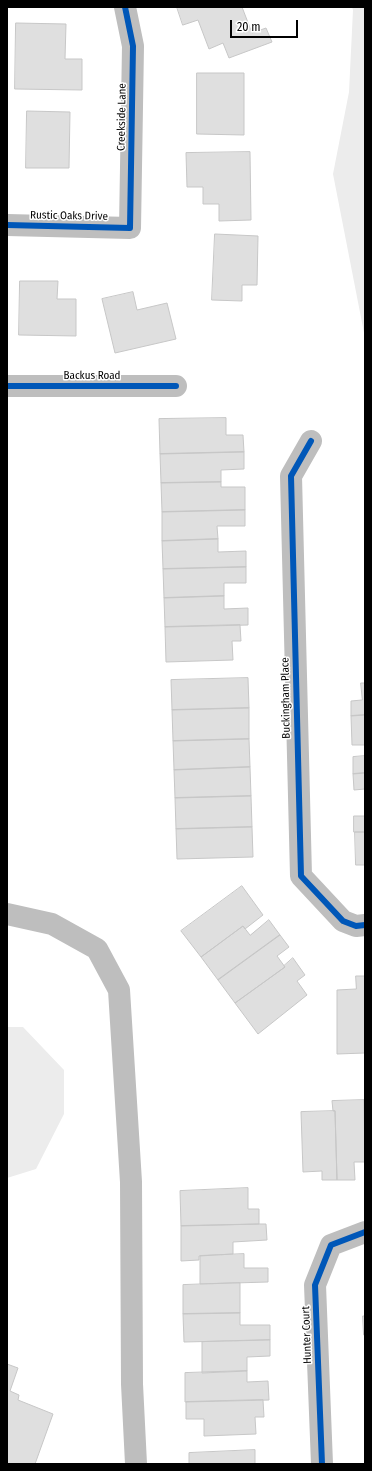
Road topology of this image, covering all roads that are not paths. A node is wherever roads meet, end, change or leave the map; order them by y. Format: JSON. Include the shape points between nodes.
{"nodes":[{"id":1,"x":125,"y":7,"type":"edge"},
{"id":2,"x":7,"y":225,"type":"edge"},
{"id":3,"x":130,"y":228,"type":"joint"},
{"id":4,"x":7,"y":386,"type":"edge"},
{"id":5,"x":176,"y":386,"type":"dead end"},
{"id":6,"x":311,"y":441,"type":"dead end"},
{"id":7,"x":7,"y":914,"type":"edge"},
{"id":8,"x":365,"y":926,"type":"edge"},
{"id":9,"x":365,"y":1232,"type":"edge"},
{"id":10,"x":136,"y":1464,"type":"edge"},
{"id":11,"x":322,"y":1464,"type":"edge"}],
"edges":[{"from":1,"to":3,"type":"street","name":"Creekside Lane","via":[[133,46]]},
{"from":2,"to":3,"type":"street","name":"Rustic Oaks Drive"},
{"from":4,"to":5,"type":"street","name":"Backus Road"},
{"from":6,"to":8,"type":"street","name":"Buckingham Place","via":[[291,476],[301,876],[343,922]]},
{"from":7,"to":10,"type":"street","via":[[52,924],[97,949],[119,990],[131,1182],[132,1384]]},
{"from":9,"to":11,"type":"street","name":"Hunter Court","via":[[331,1245],[315,1285]]}]}
